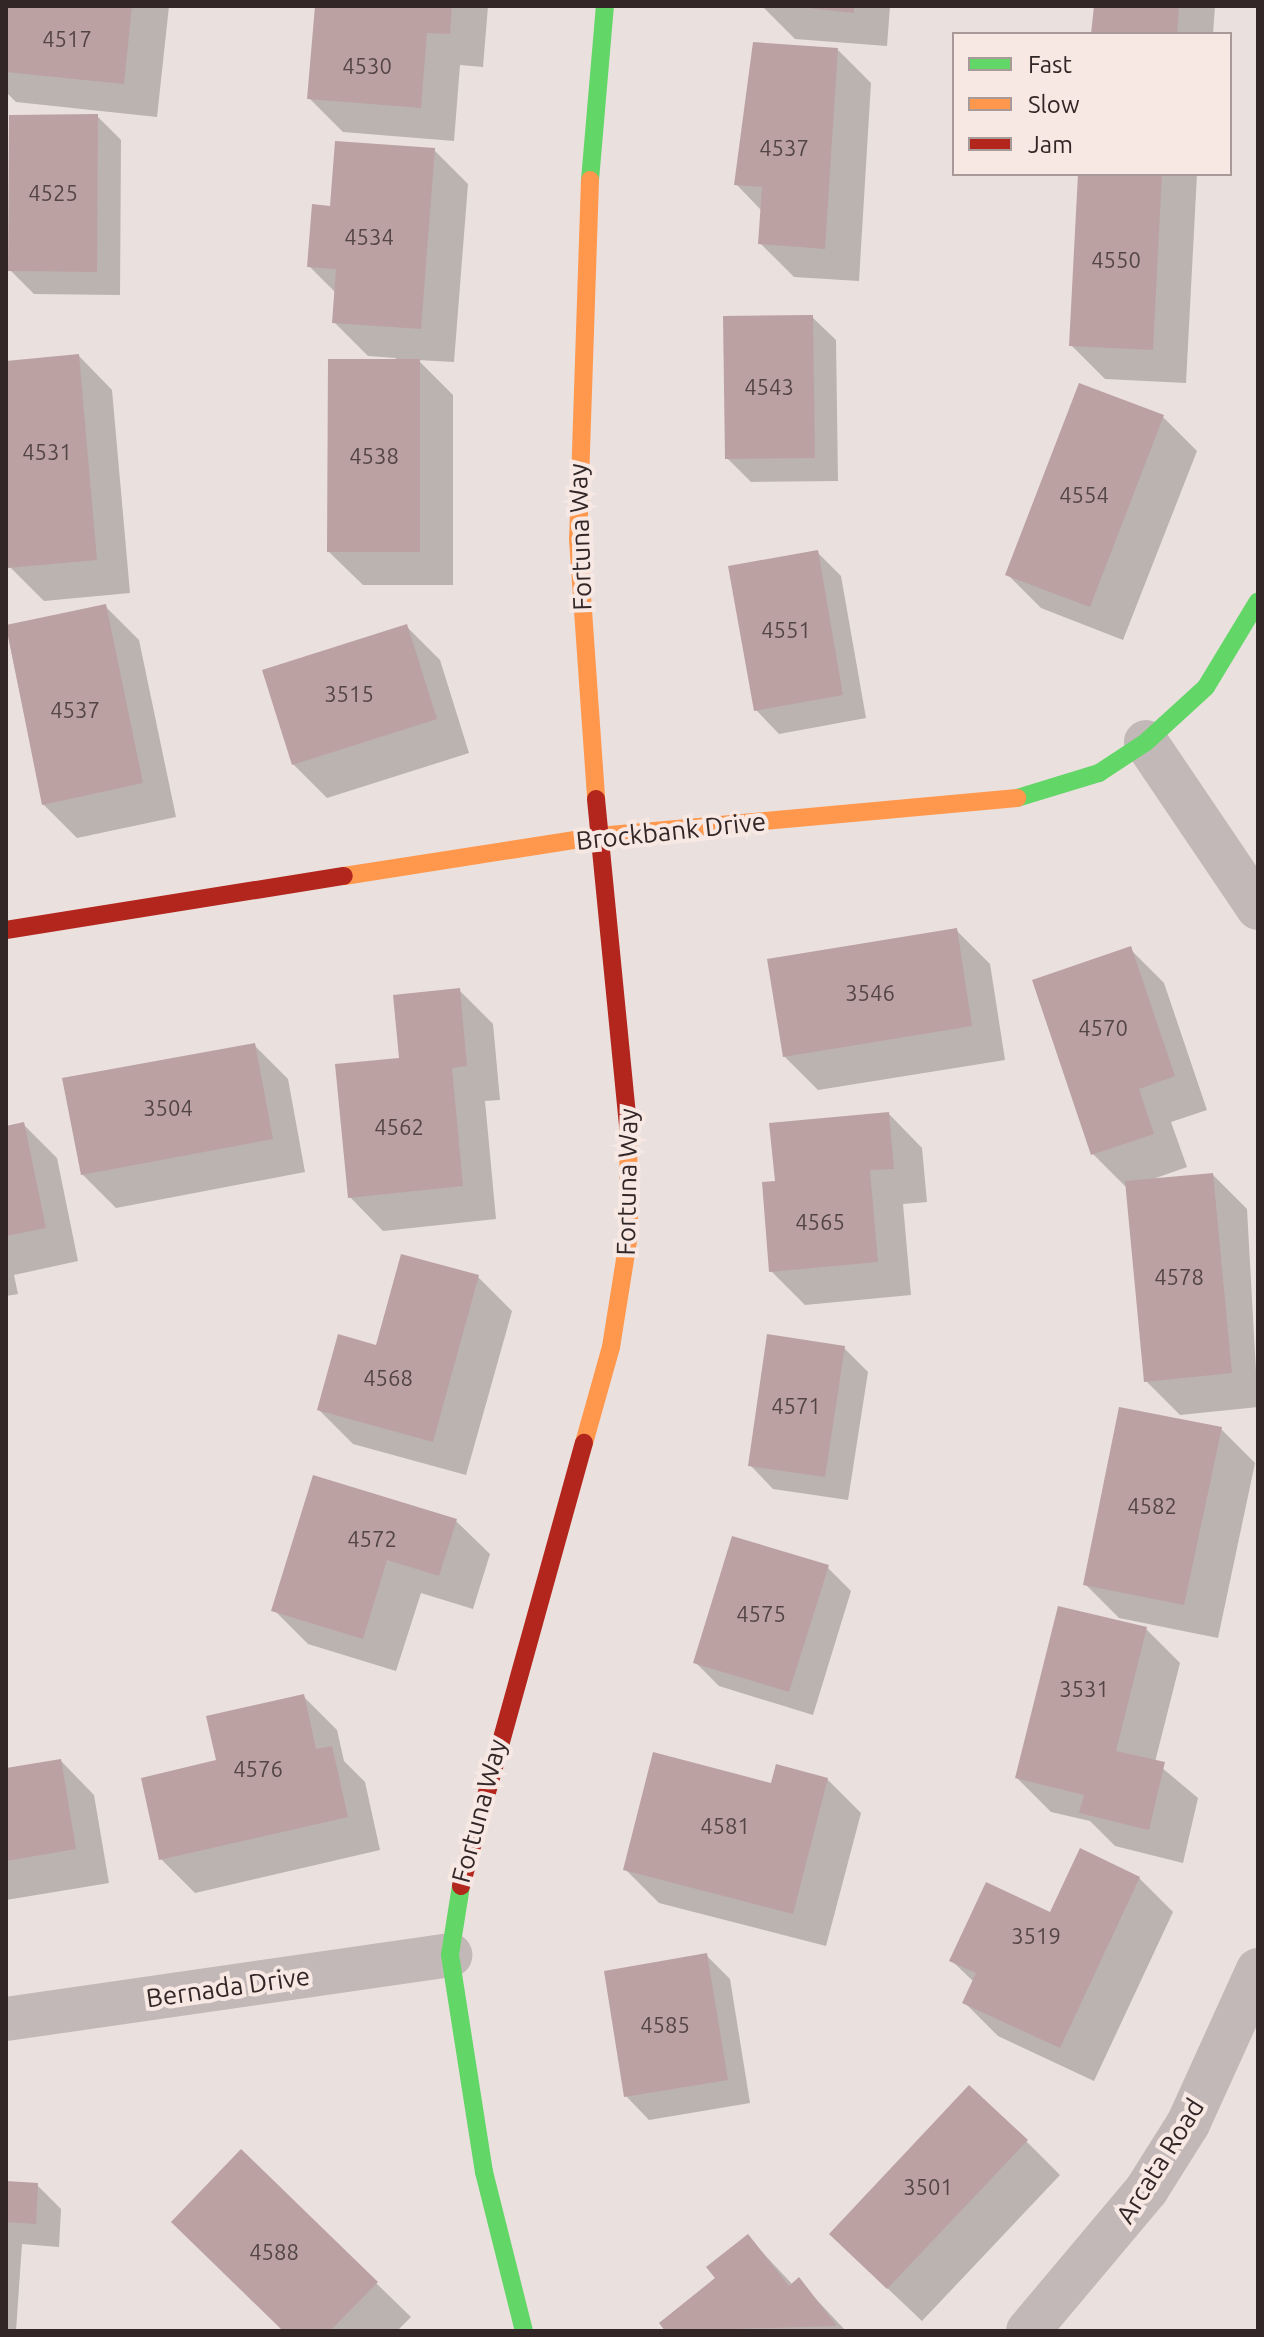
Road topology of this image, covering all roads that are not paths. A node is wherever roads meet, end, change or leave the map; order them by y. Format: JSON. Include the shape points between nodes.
{"nodes":[{"id":1,"x":605,"y":6,"type":"edge"},
{"id":2,"x":1258,"y":601,"type":"edge"},
{"id":3,"x":1146,"y":742,"type":"junction"},
{"id":4,"x":599,"y":836,"type":"junction"},
{"id":5,"x":1258,"y":908,"type":"edge"},
{"id":6,"x":6,"y":930,"type":"edge"},
{"id":7,"x":450,"y":1955,"type":"junction"},
{"id":8,"x":1257,"y":1974,"type":"edge"},
{"id":9,"x":6,"y":2019,"type":"edge"},
{"id":10,"x":524,"y":2331,"type":"edge"},
{"id":11,"x":1028,"y":2331,"type":"edge"}],
"edges":[{"from":1,"to":4,"type":"street","name":"Fortuna Way","via":[[577,439]]},
{"from":2,"to":3,"type":"street","name":"Brockbank Drive","via":[[1206,687]]},
{"from":3,"to":4,"type":"street","name":"Brockbank Drive","via":[[1099,773],[1036,796]]},
{"from":3,"to":5,"type":"street"},
{"from":4,"to":6,"type":"street","name":"Brockbank Drive"},
{"from":4,"to":7,"type":"street","name":"Fortuna Way","via":[[628,1091],[622,1291],[465,1859]]},
{"from":7,"to":9,"type":"street","name":"Bernada Drive"},
{"from":7,"to":10,"type":"street","name":"Fortuna Way","via":[[478,2144]]},
{"from":8,"to":11,"type":"street","name":"Arcata Road","via":[[1188,2124],[1147,2189]]}]}
